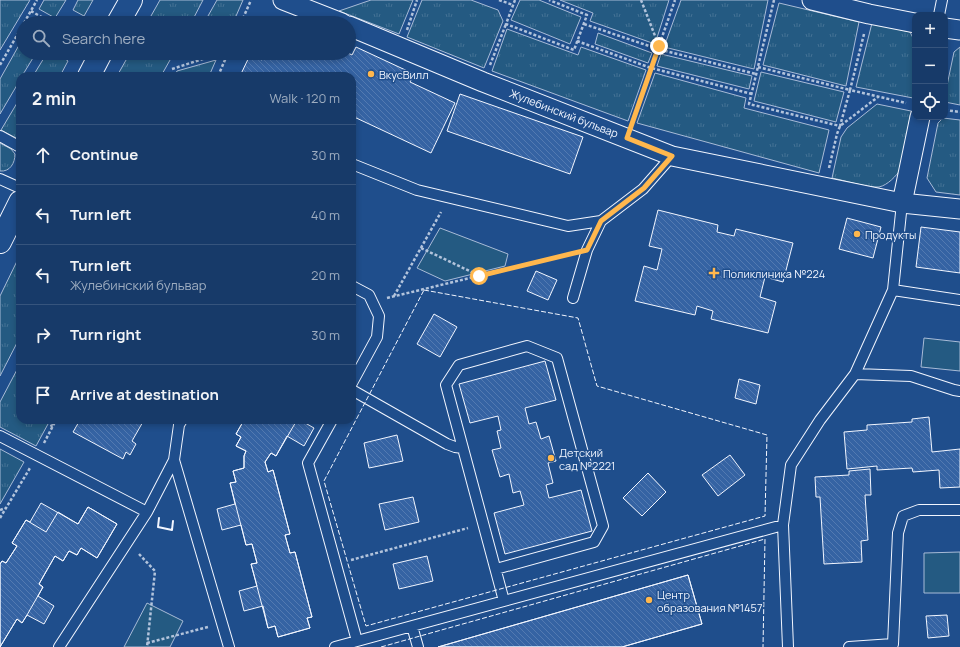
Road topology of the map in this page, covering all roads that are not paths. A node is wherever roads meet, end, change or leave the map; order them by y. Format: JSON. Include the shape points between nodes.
{"nodes":[{"id":1,"x":130,"y":0,"type":"edge"},
{"id":2,"x":283,"y":0,"type":"edge"},
{"id":3,"x":812,"y":0,"type":"edge"},
{"id":4,"x":942,"y":0,"type":"edge"},
{"id":5,"x":939,"y":12,"type":"edge"},
{"id":6,"x":122,"y":16,"type":"edge"},
{"id":7,"x":324,"y":16,"type":"edge"},
{"id":8,"x":912,"y":22,"type":"edge"},
{"id":9,"x":948,"y":28,"type":"edge"},
{"id":10,"x":356,"y":29,"type":"edge"},
{"id":11,"x":960,"y":30,"type":"edge"},
{"id":12,"x":97,"y":60,"type":"edge"},
{"id":13,"x":90,"y":72,"type":"edge"},
{"id":14,"x":913,"y":120,"type":"edge"},
{"id":15,"x":0,"y":136,"type":"edge"},
{"id":16,"x":16,"y":145,"type":"edge"},
{"id":17,"x":672,"y":156,"type":"junction"},
{"id":18,"x":356,"y":166,"type":"edge"},
{"id":19,"x":0,"y":179,"type":"edge"},
{"id":20,"x":16,"y":186,"type":"edge"},
{"id":21,"x":902,"y":203,"type":"junction"},
{"id":22,"x":960,"y":209,"type":"edge"},
{"id":23,"x":16,"y":210,"type":"edge"},
{"id":24,"x":601,"y":221,"type":"junction"},
{"id":25,"x":0,"y":242,"type":"edge"},
{"id":26,"x":356,"y":288,"type":"edge"},
{"id":27,"x":893,"y":290,"type":"junction"},
{"id":28,"x":573,"y":298,"type":"dead end"},
{"id":29,"x":960,"y":300,"type":"edge"},
{"id":30,"x":855,"y":374,"type":"junction"},
{"id":31,"x":356,"y":376,"type":"edge"},
{"id":32,"x":960,"y":391,"type":"edge"},
{"id":33,"x":356,"y":392,"type":"edge"},
{"id":34,"x":180,"y":424,"type":"edge"},
{"id":35,"x":330,"y":424,"type":"edge"},
{"id":36,"x":0,"y":436,"type":"edge"},
{"id":37,"x":463,"y":448,"type":"junction"},
{"id":38,"x":174,"y":460,"type":"junction"},
{"id":39,"x":960,"y":510,"type":"edge"},
{"id":40,"x":147,"y":512,"type":"junction"},
{"id":41,"x":783,"y":525,"type":"junction"},
{"id":42,"x":496,"y":569,"type":"junction"},
{"id":43,"x":504,"y":601,"type":"junction"},
{"id":44,"x":412,"y":626,"type":"junction"},
{"id":45,"x":357,"y":641,"type":"junction"},
{"id":46,"x":894,"y":645,"type":"edge"},
{"id":47,"x":340,"y":646,"type":"edge"},
{"id":48,"x":59,"y":647,"type":"edge"},
{"id":49,"x":229,"y":647,"type":"edge"},
{"id":50,"x":418,"y":647,"type":"edge"},
{"id":51,"x":788,"y":647,"type":"edge"},
{"id":52,"x":849,"y":647,"type":"edge"}],
"edges":[{"from":1,"to":6,"type":"street"},
{"from":2,"to":7,"type":"street"},
{"from":3,"to":8,"type":"street"},
{"from":4,"to":5,"type":"lane"},
{"from":9,"to":11,"type":"street"},
{"from":10,"to":17,"type":"street","name":"Жулебинский бульвар"},
{"from":12,"to":13,"type":"street"},
{"from":14,"to":21,"type":"street"},
{"from":15,"to":16,"type":"lane"},
{"from":17,"to":21,"type":"street","name":"Жулебинский бульвар"},
{"from":17,"to":24,"type":"lane","via":[[644,188]]},
{"from":18,"to":24,"type":"lane","via":[[416,190],[568,226]]},
{"from":19,"to":20,"type":"lane"},
{"from":21,"to":22,"type":"street","name":"Жулебинский бульвар"},
{"from":21,"to":27,"type":"lane"},
{"from":23,"to":25,"type":"street"},
{"from":24,"to":28,"type":"lane","via":[[587,250]]},
{"from":26,"to":31,"type":"lane","via":[[369,295],[380,316],[377,337]]},
{"from":27,"to":29,"type":"lane"},
{"from":27,"to":30,"type":"lane"},
{"from":30,"to":32,"type":"lane","via":[[911,376]]},
{"from":30,"to":41,"type":"lane","via":[[820,420],[791,465]]},
{"from":33,"to":37,"type":"lane","via":[[447,444]]},
{"from":34,"to":38,"type":"lane"},
{"from":35,"to":45,"type":"lane","via":[[308,463]]},
{"from":36,"to":40,"type":"lane"},
{"from":37,"to":42,"type":"lane"},
{"from":37,"to":42,"type":"lane","via":[[446,386],[459,365],[527,346],[557,358],[603,526],[594,542]]},
{"from":38,"to":40,"type":"lane"},
{"from":38,"to":49,"type":"lane"},
{"from":39,"to":46,"type":"lane","via":[[918,510],[903,516],[898,533]]},
{"from":40,"to":48,"type":"lane"},
{"from":41,"to":43,"type":"lane"},
{"from":41,"to":51,"type":"lane"},
{"from":42,"to":43,"type":"lane"},
{"from":43,"to":44,"type":"lane"},
{"from":44,"to":45,"type":"lane"},
{"from":44,"to":50,"type":"lane"},
{"from":45,"to":47,"type":"lane"},
{"from":46,"to":52,"type":"lane"}]}
